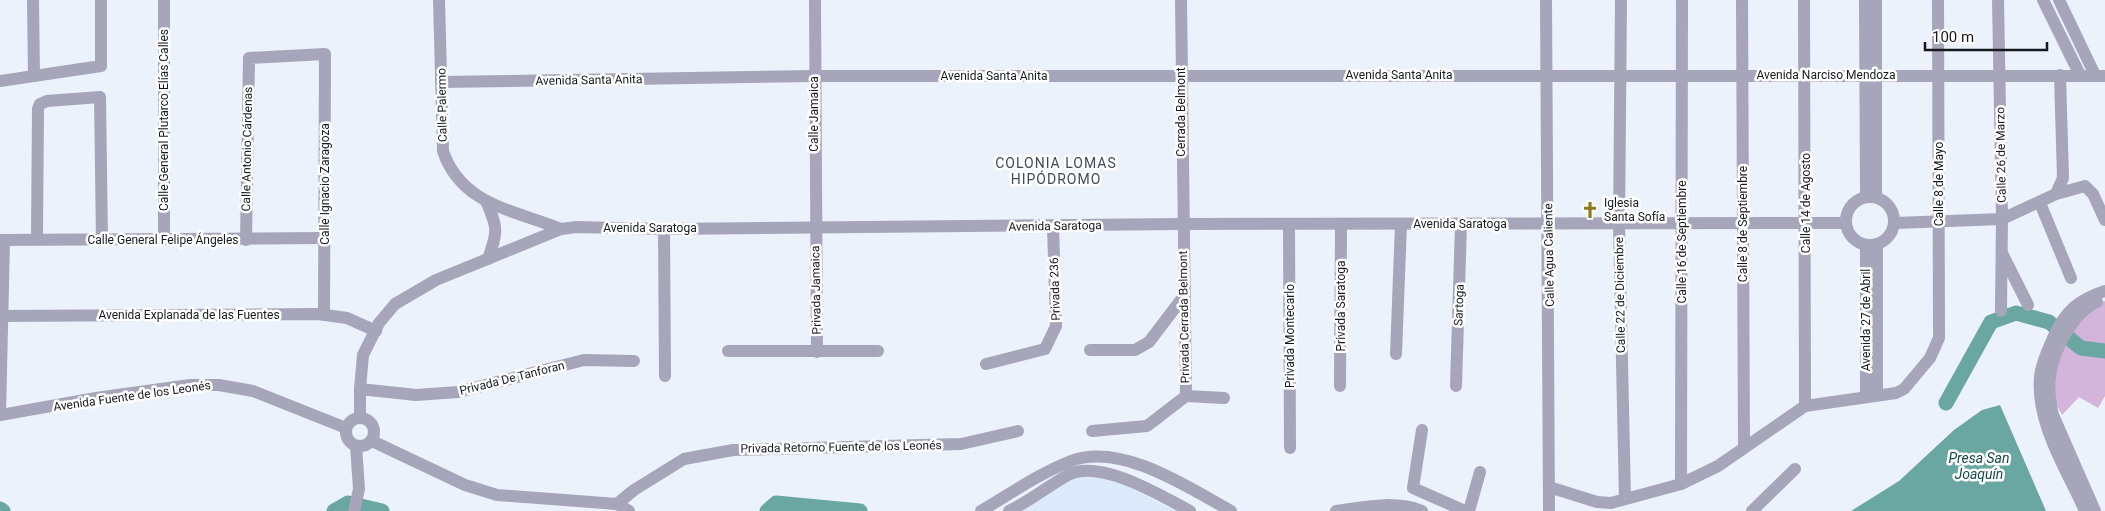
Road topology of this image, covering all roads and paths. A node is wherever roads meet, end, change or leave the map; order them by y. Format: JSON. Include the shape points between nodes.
{"nodes":[{"id":1,"x":33,"y":0,"type":"edge"},
{"id":2,"x":101,"y":0,"type":"edge"},
{"id":3,"x":164,"y":0,"type":"edge"},
{"id":4,"x":439,"y":0,"type":"edge"},
{"id":5,"x":815,"y":0,"type":"edge"},
{"id":6,"x":1181,"y":0,"type":"edge"},
{"id":7,"x":1546,"y":0,"type":"edge"},
{"id":8,"x":1621,"y":0,"type":"edge"},
{"id":9,"x":1682,"y":0,"type":"edge"},
{"id":10,"x":1742,"y":0,"type":"edge"},
{"id":11,"x":1804,"y":0,"type":"edge"},
{"id":12,"x":1865,"y":0,"type":"edge"},
{"id":13,"x":1876,"y":0,"type":"edge"},
{"id":14,"x":1938,"y":0,"type":"edge"},
{"id":15,"x":1998,"y":0,"type":"edge"},
{"id":16,"x":2043,"y":0,"type":"edge"},
{"id":17,"x":2059,"y":0,"type":"edge"},
{"id":18,"x":248,"y":58,"type":"joint"},
{"id":19,"x":1546,"y":74,"type":"junction"},
{"id":20,"x":1939,"y":74,"type":"junction"},
{"id":21,"x":1744,"y":75,"type":"junction"},
{"id":22,"x":1871,"y":75,"type":"junction"},
{"id":23,"x":1999,"y":75,"type":"junction"},
{"id":24,"x":2060,"y":75,"type":"junction"},
{"id":25,"x":2080,"y":75,"type":"junction"},
{"id":26,"x":2100,"y":75,"type":"edge"},
{"id":27,"x":34,"y":76,"type":"junction"},
{"id":28,"x":814,"y":76,"type":"junction"},
{"id":29,"x":1181,"y":76,"type":"junction"},
{"id":30,"x":1622,"y":76,"type":"junction"},
{"id":31,"x":1682,"y":76,"type":"junction"},
{"id":32,"x":1804,"y":76,"type":"junction"},
{"id":33,"x":0,"y":80,"type":"edge"},
{"id":34,"x":441,"y":82,"type":"junction"},
{"id":35,"x":2056,"y":194,"type":"junction"},
{"id":36,"x":1871,"y":197,"type":"junction"},
{"id":37,"x":486,"y":202,"type":"junction"},
{"id":38,"x":2040,"y":203,"type":"junction"},
{"id":39,"x":2002,"y":220,"type":"junction"},
{"id":40,"x":2105,"y":220,"type":"edge"},
{"id":41,"x":1743,"y":222,"type":"junction"},
{"id":42,"x":1939,"y":222,"type":"junction"},
{"id":43,"x":1681,"y":223,"type":"junction"},
{"id":44,"x":1806,"y":223,"type":"junction"},
{"id":45,"x":1846,"y":223,"type":"junction"},
{"id":46,"x":1895,"y":223,"type":"junction"},
{"id":47,"x":1182,"y":224,"type":"junction"},
{"id":48,"x":1289,"y":224,"type":"junction"},
{"id":49,"x":1401,"y":224,"type":"junction"},
{"id":50,"x":1461,"y":224,"type":"junction"},
{"id":51,"x":1549,"y":224,"type":"junction"},
{"id":52,"x":1619,"y":224,"type":"junction"},
{"id":53,"x":1341,"y":225,"type":"junction"},
{"id":54,"x":1053,"y":226,"type":"junction"},
{"id":55,"x":815,"y":228,"type":"junction"},
{"id":56,"x":561,"y":229,"type":"junction"},
{"id":57,"x":664,"y":229,"type":"junction"},
{"id":58,"x":37,"y":234,"type":"dead end"},
{"id":59,"x":325,"y":238,"type":"junction"},
{"id":60,"x":164,"y":239,"type":"junction"},
{"id":61,"x":2,"y":240,"type":"edge"},
{"id":62,"x":102,"y":240,"type":"junction"},
{"id":63,"x":246,"y":240,"type":"junction"},
{"id":64,"x":1871,"y":244,"type":"junction"},
{"id":65,"x":2001,"y":251,"type":"junction"},
{"id":66,"x":488,"y":259,"type":"junction"},
{"id":67,"x":2071,"y":278,"type":"dead end"},
{"id":68,"x":2105,"y":290,"type":"edge"},
{"id":69,"x":1184,"y":296,"type":"junction"},
{"id":70,"x":2105,"y":299,"type":"edge"},
{"id":71,"x":2028,"y":305,"type":"dead end"},
{"id":72,"x":2001,"y":311,"type":"dead end"},
{"id":73,"x":324,"y":315,"type":"junction"},
{"id":74,"x":1,"y":316,"type":"edge"},
{"id":75,"x":376,"y":330,"type":"junction"},
{"id":76,"x":2062,"y":332,"type":"junction"},
{"id":77,"x":1090,"y":350,"type":"dead end"},
{"id":78,"x":728,"y":351,"type":"dead end"},
{"id":79,"x":878,"y":351,"type":"dead end"},
{"id":80,"x":817,"y":352,"type":"junction"},
{"id":81,"x":1396,"y":354,"type":"dead end"},
{"id":82,"x":634,"y":361,"type":"dead end"},
{"id":83,"x":986,"y":364,"type":"dead end"},
{"id":84,"x":665,"y":376,"type":"dead end"},
{"id":85,"x":1340,"y":386,"type":"dead end"},
{"id":86,"x":1456,"y":386,"type":"dead end"},
{"id":87,"x":360,"y":388,"type":"junction"},
{"id":88,"x":1871,"y":395,"type":"junction"},
{"id":89,"x":1186,"y":396,"type":"junction"},
{"id":90,"x":1224,"y":398,"type":"dead end"},
{"id":91,"x":1805,"y":406,"type":"junction"},
{"id":92,"x":0,"y":415,"type":"edge"},
{"id":93,"x":360,"y":418,"type":"junction"},
{"id":94,"x":346,"y":428,"type":"junction"},
{"id":95,"x":1092,"y":430,"type":"dead end"},
{"id":96,"x":1422,"y":430,"type":"dead end"},
{"id":97,"x":1018,"y":431,"type":"dead end"},
{"id":98,"x":372,"y":441,"type":"junction"},
{"id":99,"x":356,"y":446,"type":"junction"},
{"id":100,"x":1290,"y":448,"type":"dead end"},
{"id":101,"x":1744,"y":448,"type":"junction"},
{"id":102,"x":1795,"y":469,"type":"dead end"},
{"id":103,"x":1480,"y":472,"type":"dead end"},
{"id":104,"x":1032,"y":481,"type":"junction"},
{"id":105,"x":1178,"y":481,"type":"junction"},
{"id":106,"x":1681,"y":484,"type":"junction"},
{"id":107,"x":1549,"y":487,"type":"junction"},
{"id":108,"x":1039,"y":494,"type":"junction"},
{"id":109,"x":1625,"y":499,"type":"junction"},
{"id":110,"x":1170,"y":501,"type":"junction"},
{"id":111,"x":617,"y":504,"type":"junction"},
{"id":112,"x":355,"y":507,"type":"edge"},
{"id":113,"x":1026,"y":508,"type":"edge"},
{"id":114,"x":629,"y":511,"type":"edge"},
{"id":115,"x":980,"y":511,"type":"edge"},
{"id":116,"x":1009,"y":511,"type":"edge"},
{"id":117,"x":1190,"y":511,"type":"edge"},
{"id":118,"x":1231,"y":511,"type":"edge"},
{"id":119,"x":1336,"y":511,"type":"edge"},
{"id":120,"x":1422,"y":511,"type":"edge"},
{"id":121,"x":1465,"y":511,"type":"edge"},
{"id":122,"x":1469,"y":511,"type":"edge"},
{"id":123,"x":1549,"y":511,"type":"edge"},
{"id":124,"x":1752,"y":511,"type":"edge"},
{"id":125,"x":2085,"y":511,"type":"edge"},
{"id":126,"x":2095,"y":511,"type":"edge"}],
"edges":[{"from":1,"to":27,"type":"street"},
{"from":2,"to":27,"type":"street","via":[[101,66]]},
{"from":3,"to":60,"type":"street","name":"Calle General Plutarco Elías Calles"},
{"from":4,"to":34,"type":"street","name":"Calle Palermo"},
{"from":5,"to":28,"type":"street","name":"Calle Jamaica"},
{"from":6,"to":29,"type":"street","name":"Cerrada Belmont"},
{"from":7,"to":19,"type":"street","name":"Calle Agua Caliente"},
{"from":8,"to":30,"type":"street","name":"Calle 22 de Diciembre"},
{"from":9,"to":31,"type":"street","name":"Calle 16 de Septiembre"},
{"from":10,"to":21,"type":"street","name":"Calle 8 de Septiembre"},
{"from":11,"to":32,"type":"street","name":"Calle 14 de Agosto"},
{"from":12,"to":22,"type":"street"},
{"from":13,"to":22,"type":"street"},
{"from":14,"to":20,"type":"street","name":"Calle 8 de Mayo"},
{"from":15,"to":23,"type":"street","name":"Calle 26 de Marzo"},
{"from":16,"to":25,"type":"street"},
{"from":17,"to":26,"type":"street"},
{"from":18,"to":59,"type":"street","name":"Calle Ignacio Zaragoza","via":[[325,54]]},
{"from":18,"to":63,"type":"street","name":"Calle Antonio Cárdenas"},
{"from":19,"to":29,"type":"street","name":"Avenida Santa Anita"},
{"from":19,"to":30,"type":"street","name":"Avenida Narciso Mendoza"},
{"from":19,"to":51,"type":"street","name":"Calle Agua Caliente"},
{"from":20,"to":22,"type":"street","name":"Avenida Narciso Mendoza"},
{"from":20,"to":23,"type":"street","name":"Avenida Narciso Mendoza"},
{"from":20,"to":42,"type":"street","name":"Calle 8 de Mayo"},
{"from":21,"to":31,"type":"street","name":"Avenida Narciso Mendoza"},
{"from":21,"to":32,"type":"street","name":"Avenida Narciso Mendoza"},
{"from":21,"to":41,"type":"street","name":"Calle 8 de Septiembre"},
{"from":22,"to":32,"type":"street","name":"Avenida Narciso Mendoza"},
{"from":22,"to":36,"type":"street"},
{"from":23,"to":24,"type":"street","name":"Avenida Narciso Mendoza"},
{"from":23,"to":39,"type":"street","name":"Calle 26 de Marzo"},
{"from":24,"to":25,"type":"street","name":"Avenida Narciso Mendoza"},
{"from":24,"to":35,"type":"street","via":[[2063,178]]},
{"from":25,"to":26,"type":"street","name":"Avenida Narciso Mendoza"},
{"from":27,"to":33,"type":"street"},
{"from":28,"to":29,"type":"street","name":"Avenida Santa Anita"},
{"from":28,"to":34,"type":"street","name":"Avenida Santa Anita"},
{"from":28,"to":55,"type":"street","name":"Calle Jamaica"},
{"from":29,"to":47,"type":"street","name":"Cerrada Belmont"},
{"from":30,"to":31,"type":"street","name":"Avenida Narciso Mendoza"},
{"from":30,"to":52,"type":"street","name":"Calle 22 de Diciembre"},
{"from":31,"to":43,"type":"street","name":"Calle 16 de Septiembre"},
{"from":32,"to":44,"type":"street","name":"Calle 14 de Agosto"},
{"from":34,"to":37,"type":"street","name":"Calle Palermo","via":[[443,151],[448,166],[457,180]]},
{"from":35,"to":38,"type":"street"},
{"from":35,"to":40,"type":"street","via":[[2080,186],[2089,189]]},
{"from":36,"to":45,"type":"street","via":[[1851,206]]},
{"from":36,"to":46,"type":"street","via":[[1890,207]]},
{"from":37,"to":56,"type":"street","name":"Calle Palermo"},
{"from":37,"to":66,"type":"street","via":[[496,224]]},
{"from":38,"to":39,"type":"street"},
{"from":38,"to":67,"type":"street"},
{"from":39,"to":42,"type":"street"},
{"from":39,"to":65,"type":"street","name":"Calle 26 de Marzo"},
{"from":41,"to":43,"type":"street","name":"Avenida Saratoga"},
{"from":41,"to":44,"type":"street","name":"Avenida Saratoga"},
{"from":41,"to":101,"type":"street","name":"Calle 8 de Septiembre"},
{"from":42,"to":46,"type":"street"},
{"from":42,"to":88,"type":"street","name":"Calle 8 de Mayo","via":[[1939,338],[1936,350],[1904,389],[1896,393]]},
{"from":43,"to":52,"type":"street","name":"Avenida Saratoga"},
{"from":43,"to":106,"type":"street","name":"Calle 16 de Septiembre"},
{"from":44,"to":45,"type":"street","name":"Avenida Saratoga"},
{"from":44,"to":91,"type":"street","name":"Calle 14 de Agosto"},
{"from":45,"to":64,"type":"street","via":[[1852,237]]},
{"from":46,"to":64,"type":"street","via":[[1889,236]]},
{"from":47,"to":48,"type":"street","name":"Avenida Saratoga"},
{"from":47,"to":54,"type":"street","name":"Avenida Saratoga"},
{"from":47,"to":69,"type":"street","name":"Privada Cerrada Belmont"},
{"from":48,"to":53,"type":"street","name":"Avenida Saratoga"},
{"from":48,"to":100,"type":"street","name":"Privada Montecarlo"},
{"from":49,"to":50,"type":"street","name":"Avenida Saratoga"},
{"from":49,"to":53,"type":"street","name":"Avenida Saratoga"},
{"from":49,"to":81,"type":"street"},
{"from":50,"to":51,"type":"street","name":"Avenida Saratoga"},
{"from":50,"to":86,"type":"street","name":"Sartoga"},
{"from":51,"to":52,"type":"street","name":"Avenida Saratoga"},
{"from":51,"to":107,"type":"street","name":"Calle Agua Caliente"},
{"from":52,"to":109,"type":"street","name":"Calle 22 de Diciembre"},
{"from":53,"to":85,"type":"street","name":"Privada Saratoga"},
{"from":54,"to":55,"type":"street","name":"Avenida Saratoga"},
{"from":54,"to":83,"type":"street","name":"Privada 236","via":[[1056,326],[1045,349]]},
{"from":55,"to":57,"type":"street","name":"Avenida Saratoga"},
{"from":55,"to":80,"type":"street","name":"Privada Jamaica"},
{"from":56,"to":57,"type":"street","name":"Avenida Saratoga"},
{"from":56,"to":66,"type":"street"},
{"from":57,"to":84,"type":"street"},
{"from":58,"to":62,"type":"street","via":[[40,104],[100,97]]},
{"from":59,"to":63,"type":"street","name":"Calle General Felipe Ángeles"},
{"from":59,"to":73,"type":"street","name":"Calle Ignacio Zaragoza"},
{"from":60,"to":62,"type":"street","name":"Calle General Felipe Ángeles"},
{"from":60,"to":63,"type":"street","name":"Calle General Felipe Ángeles"},
{"from":61,"to":62,"type":"street","name":"Calle General Felipe Ángeles"},
{"from":61,"to":74,"type":"street"},
{"from":64,"to":88,"type":"street","name":"Avenida 27 de Abril"},
{"from":65,"to":71,"type":"street"},
{"from":65,"to":72,"type":"street","name":"Calle 26 de Marzo"},
{"from":66,"to":75,"type":"street","via":[[455,271],[395,304]]},
{"from":68,"to":76,"type":"street","via":[[2086,297],[2070,310]]},
{"from":69,"to":77,"type":"street","via":[[1150,342],[1135,350]]},
{"from":69,"to":89,"type":"street","name":"Privada Cerrada Belmont"},
{"from":70,"to":76,"type":"street","via":[[2089,305]]},
{"from":73,"to":74,"type":"street","name":"Avenida Explanada de las Fuentes"},
{"from":73,"to":75,"type":"street","name":"Avenida Explanada de las Fuentes","via":[[347,318]]},
{"from":74,"to":92,"type":"street"},
{"from":75,"to":87,"type":"street","via":[[363,355]]},
{"from":76,"to":125,"type":"street","via":[[2040,376],[2040,399],[2050,433]]},
{"from":76,"to":126,"type":"street","via":[[2050,376],[2050,400],[2053,415]]},
{"from":78,"to":80,"type":"street","name":"Privada Jamaica"},
{"from":79,"to":80,"type":"street","name":"Privada Jamaica"},
{"from":82,"to":87,"type":"street","name":"Privada De Tanforan","via":[[584,360],[458,392],[416,395]]},
{"from":87,"to":93,"type":"street"},
{"from":88,"to":91,"type":"street","name":"Calle 8 de Mayo"},
{"from":89,"to":90,"type":"street"},
{"from":89,"to":95,"type":"street","name":"Privada Cerrada Belmont","via":[[1148,426]]},
{"from":91,"to":101,"type":"street"},
{"from":92,"to":94,"type":"street","name":"Avenida Fuente de los Leonés","via":[[96,398],[219,384],[253,391]]},
{"from":93,"to":94,"type":"street","via":[[351,421]]},
{"from":93,"to":98,"type":"street","via":[[374,429]]},
{"from":94,"to":99,"type":"street","via":[[349,441]]},
{"from":96,"to":121,"type":"street","via":[[1413,488]]},
{"from":97,"to":111,"type":"street","name":"Privada Retorno Fuente de los Leonés","via":[[961,444],[733,450],[684,459]]},
{"from":98,"to":99,"type":"street"},
{"from":98,"to":111,"type":"street","via":[[465,485],[496,495]]},
{"from":99,"to":112,"type":"street","via":[[358,489]]},
{"from":101,"to":106,"type":"street","via":[[1718,466]]},
{"from":102,"to":124,"type":"street"},
{"from":103,"to":122,"type":"street"},
{"from":104,"to":105,"type":"street","via":[[1072,460],[1091,457],[1128,461]]},
{"from":104,"to":108,"type":"street"},
{"from":104,"to":115,"type":"street"},
{"from":105,"to":110,"type":"street"},
{"from":105,"to":118,"type":"street"},
{"from":106,"to":109,"type":"street"},
{"from":107,"to":109,"type":"street","via":[[1597,502]]},
{"from":107,"to":123,"type":"street","name":"Calle Agua Caliente"},
{"from":108,"to":110,"type":"street","via":[[1070,473],[1097,470],[1118,476]]},
{"from":108,"to":113,"type":"street"},
{"from":110,"to":117,"type":"street"},
{"from":111,"to":114,"type":"street"},
{"from":113,"to":116,"type":"street"},
{"from":119,"to":120,"type":"street","via":[[1390,505],[1410,506]]}]}
